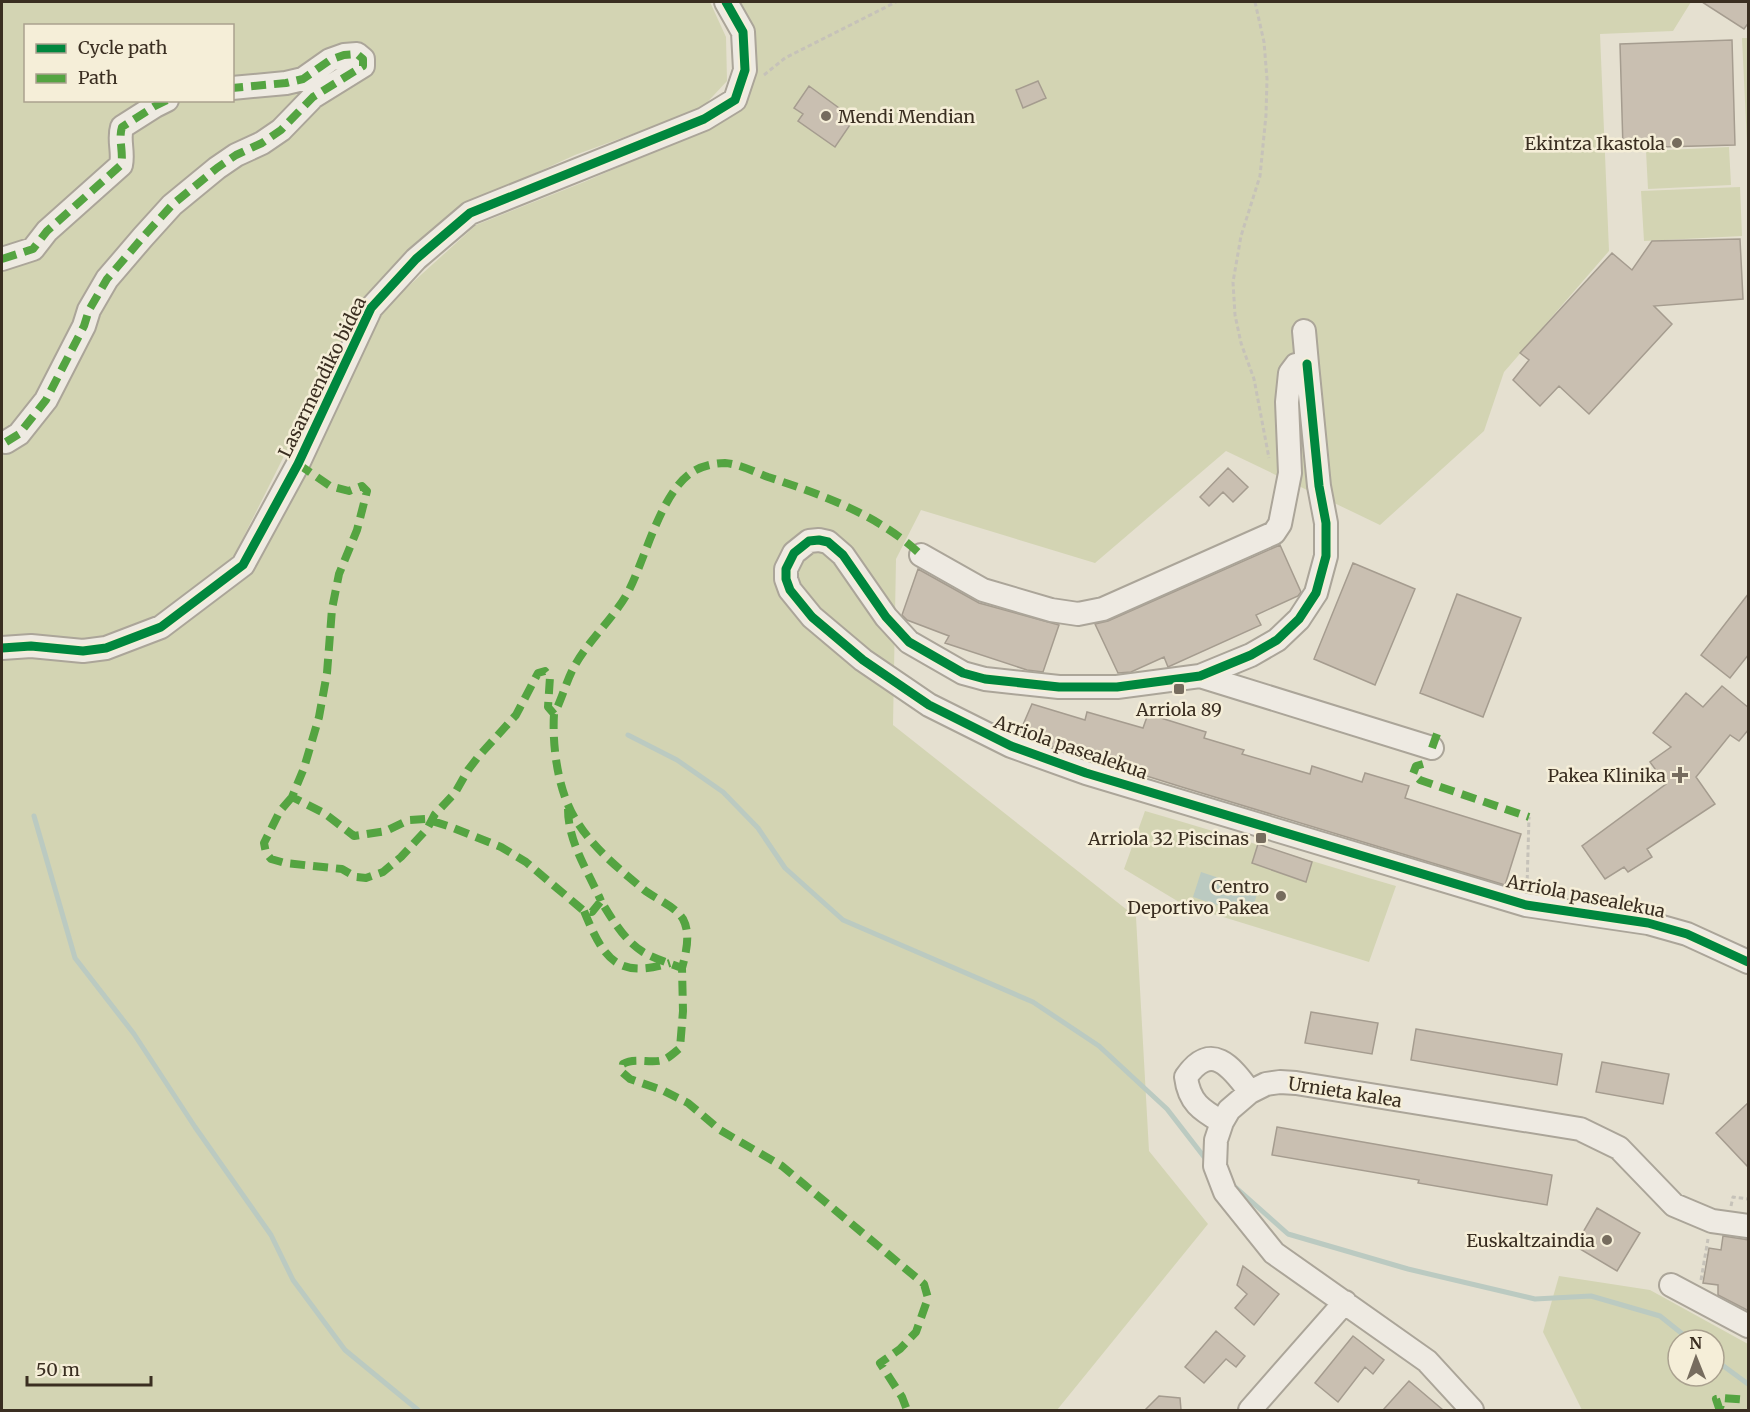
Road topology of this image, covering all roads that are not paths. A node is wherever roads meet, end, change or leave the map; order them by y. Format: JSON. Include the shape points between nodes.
{"nodes":[{"id":1,"x":726,"y":2,"type":"edge"},
{"id":2,"x":234,"y":88,"type":"edge"},
{"id":3,"x":163,"y":102,"type":"edge"},
{"id":4,"x":2,"y":259,"type":"edge"},
{"id":5,"x":1304,"y":331,"type":"dead end"},
{"id":6,"x":1307,"y":364,"type":"junction"},
{"id":7,"x":6,"y":442,"type":"dead end"},
{"id":8,"x":921,"y":555,"type":"dead end"},
{"id":9,"x":2,"y":648,"type":"edge"},
{"id":10,"x":1200,"y":676,"type":"junction"},
{"id":11,"x":1432,"y":748,"type":"dead end"},
{"id":12,"x":1749,"y":962,"type":"edge"},
{"id":13,"x":1250,"y":1092,"type":"junction"},
{"id":14,"x":1222,"y":1122,"type":"junction"},
{"id":15,"x":1749,"y":1226,"type":"edge"},
{"id":16,"x":1671,"y":1286,"type":"dead end"},
{"id":17,"x":1345,"y":1302,"type":"junction"},
{"id":18,"x":1749,"y":1326,"type":"edge"},
{"id":19,"x":1250,"y":1410,"type":"edge"},
{"id":20,"x":1472,"y":1410,"type":"edge"}],
"edges":[{"from":1,"to":9,"type":"street","name":"Lasarmendiko bidea","via":[[742,32],[746,70],[735,100],[704,119],[470,213],[416,259],[371,308],[298,464],[243,565],[161,627],[106,648]]},
{"from":2,"to":7,"type":"street","via":[[303,79],[344,55],[357,54],[363,59],[363,66],[313,97],[281,130],[217,168],[172,205],[107,279],[88,310],[84,326],[46,400],[19,434]]},
{"from":3,"to":4,"type":"street","via":[[122,127],[121,165],[47,231],[33,249]]},
{"from":5,"to":6,"type":"street","name":"Arriola pasealekua"},
{"from":6,"to":8,"type":"street","via":[[1296,365],[1290,373],[1290,473],[1280,524],[1274,533],[1103,609],[1078,614],[983,590]]},
{"from":6,"to":10,"type":"street","name":"Arriola pasealekua","via":[[1326,523],[1326,556],[1316,593],[1299,620],[1277,640]]},
{"from":10,"to":11,"type":"street","name":"Arriola pasealekua"},
{"from":10,"to":12,"type":"street","name":"Arriola pasealekua","via":[[1088,688],[1030,685],[963,674],[909,642],[886,617],[849,562],[828,542],[809,541],[794,553],[786,569],[786,579],[797,601],[863,660],[928,705],[1011,746],[1097,776],[1526,904],[1648,923],[1688,934]]},
{"from":13,"to":14,"type":"street","name":"Urnieta kalea","via":[[1229,1110]]},
{"from":13,"to":14,"type":"street","via":[[1229,1066],[1216,1059],[1194,1065],[1186,1077],[1188,1092],[1197,1105]]},
{"from":13,"to":15,"type":"street","name":"Urnieta kalea","via":[[1266,1084],[1296,1083],[1580,1129],[1619,1149],[1674,1204],[1712,1221]]},
{"from":14,"to":17,"type":"street","name":"Urnieta kalea","via":[[1216,1140],[1215,1166],[1225,1192],[1274,1253]]},
{"from":16,"to":18,"type":"street"},
{"from":17,"to":19,"type":"street"},
{"from":17,"to":20,"type":"street","name":"Urnieta kalea","via":[[1427,1361]]}]}
